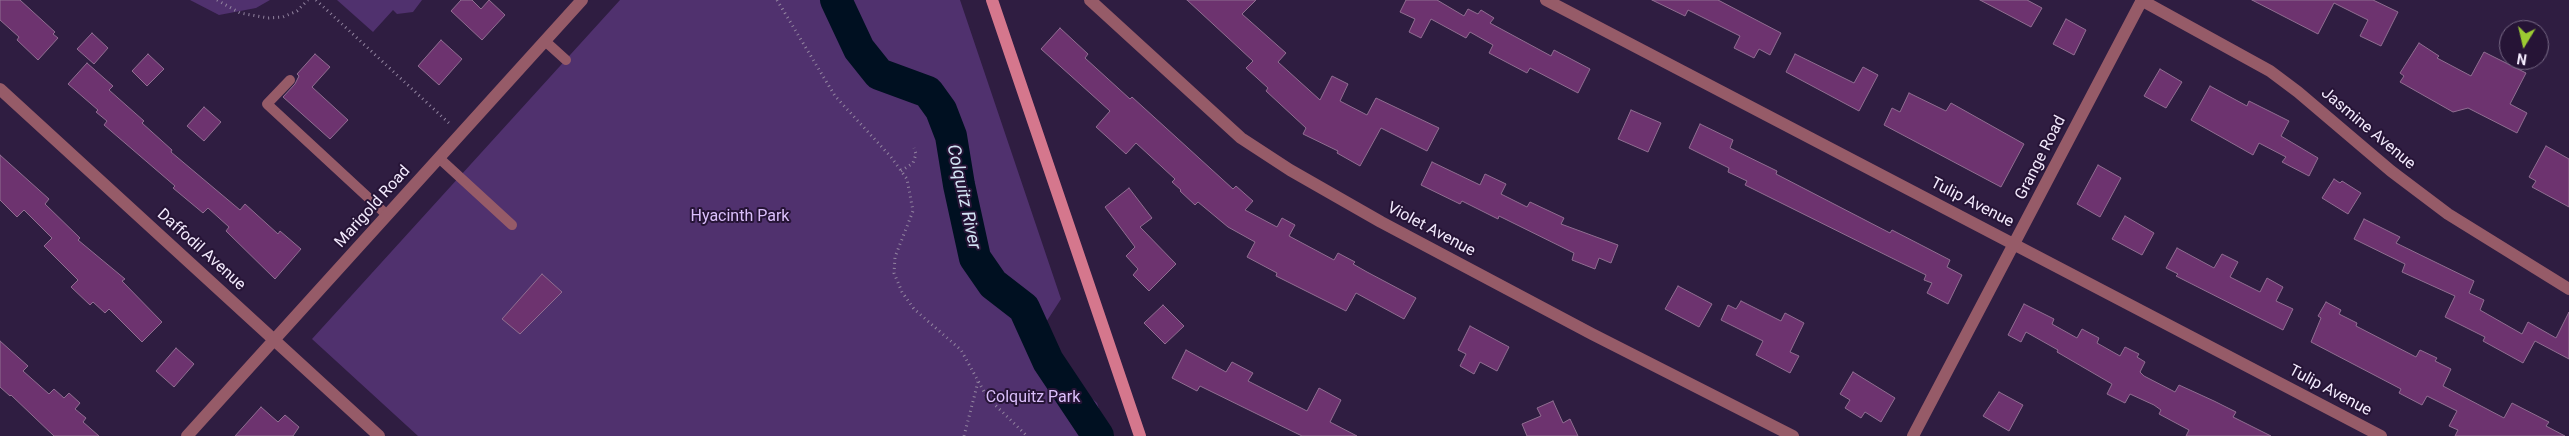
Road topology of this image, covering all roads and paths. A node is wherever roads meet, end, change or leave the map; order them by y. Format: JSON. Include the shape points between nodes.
{"nodes":[{"id":1,"x":216,"y":0,"type":"edge"},
{"id":2,"x":308,"y":0,"type":"edge"},
{"id":3,"x":316,"y":0,"type":"edge"},
{"id":4,"x":582,"y":0,"type":"edge"},
{"id":5,"x":777,"y":0,"type":"edge"},
{"id":6,"x":992,"y":0,"type":"edge"},
{"id":7,"x":1090,"y":0,"type":"edge"},
{"id":8,"x":1546,"y":0,"type":"edge"},
{"id":9,"x":2141,"y":0,"type":"edge"},
{"id":10,"x":545,"y":41,"type":"junction"},
{"id":11,"x":566,"y":60,"type":"dead end"},
{"id":12,"x":290,"y":80,"type":"dead end"},
{"id":13,"x":0,"y":89,"type":"edge"},
{"id":14,"x":461,"y":134,"type":"junction"},
{"id":15,"x":914,"y":148,"type":"dead end"},
{"id":16,"x":439,"y":158,"type":"junction"},
{"id":17,"x":901,"y":171,"type":"junction"},
{"id":18,"x":387,"y":215,"type":"junction"},
{"id":19,"x":512,"y":225,"type":"dead end"},
{"id":20,"x":2015,"y":244,"type":"junction"},
{"id":21,"x":2569,"y":289,"type":"edge"},
{"id":22,"x":274,"y":339,"type":"junction"},
{"id":23,"x":978,"y":382,"type":"junction"},
{"id":24,"x":188,"y":436,"type":"edge"},
{"id":25,"x":379,"y":436,"type":"edge"},
{"id":26,"x":964,"y":436,"type":"edge"},
{"id":27,"x":1027,"y":436,"type":"edge"},
{"id":28,"x":1140,"y":436,"type":"edge"},
{"id":29,"x":1793,"y":436,"type":"edge"},
{"id":30,"x":1913,"y":436,"type":"edge"},
{"id":31,"x":2381,"y":436,"type":"edge"}],
"edges":[{"from":1,"to":2,"type":"path","via":[[240,13],[268,18],[282,17]]},
{"from":3,"to":14,"type":"path"},
{"from":4,"to":10,"type":"street","name":"Marigold Road"},
{"from":5,"to":17,"type":"path","via":[[835,96]]},
{"from":6,"to":28,"type":"main road"},
{"from":7,"to":29,"type":"street","name":"Violet Avenue","via":[[1240,138],[1290,170],[1592,334]]},
{"from":8,"to":20,"type":"street","name":"Tulip Avenue"},
{"from":9,"to":20,"type":"street","name":"Grange Road"},
{"from":9,"to":21,"type":"street","name":"Jasmine Avenue","via":[[2270,71],[2448,214]]},
{"from":10,"to":11,"type":"lane"},
{"from":10,"to":14,"type":"street","name":"Marigold Road"},
{"from":12,"to":18,"type":"lane","via":[[268,104]]},
{"from":13,"to":22,"type":"street","name":"Daffodil Avenue"},
{"from":14,"to":16,"type":"street","name":"Marigold Road"},
{"from":15,"to":17,"type":"path","via":[[913,163]]},
{"from":16,"to":18,"type":"street","name":"Marigold Road"},
{"from":16,"to":19,"type":"lane"},
{"from":17,"to":23,"type":"path","via":[[909,188],[913,211],[895,256],[894,273],[914,309],[961,350]]},
{"from":18,"to":22,"type":"street","name":"Marigold Road"},
{"from":20,"to":30,"type":"street","name":"Grange Road"},
{"from":20,"to":31,"type":"street","name":"Tulip Avenue"},
{"from":22,"to":24,"type":"street","name":"Marigold Road"},
{"from":22,"to":25,"type":"street","name":"Daffodil Avenue"},
{"from":23,"to":26,"type":"path"},
{"from":23,"to":27,"type":"path","via":[[987,397]]}]}
